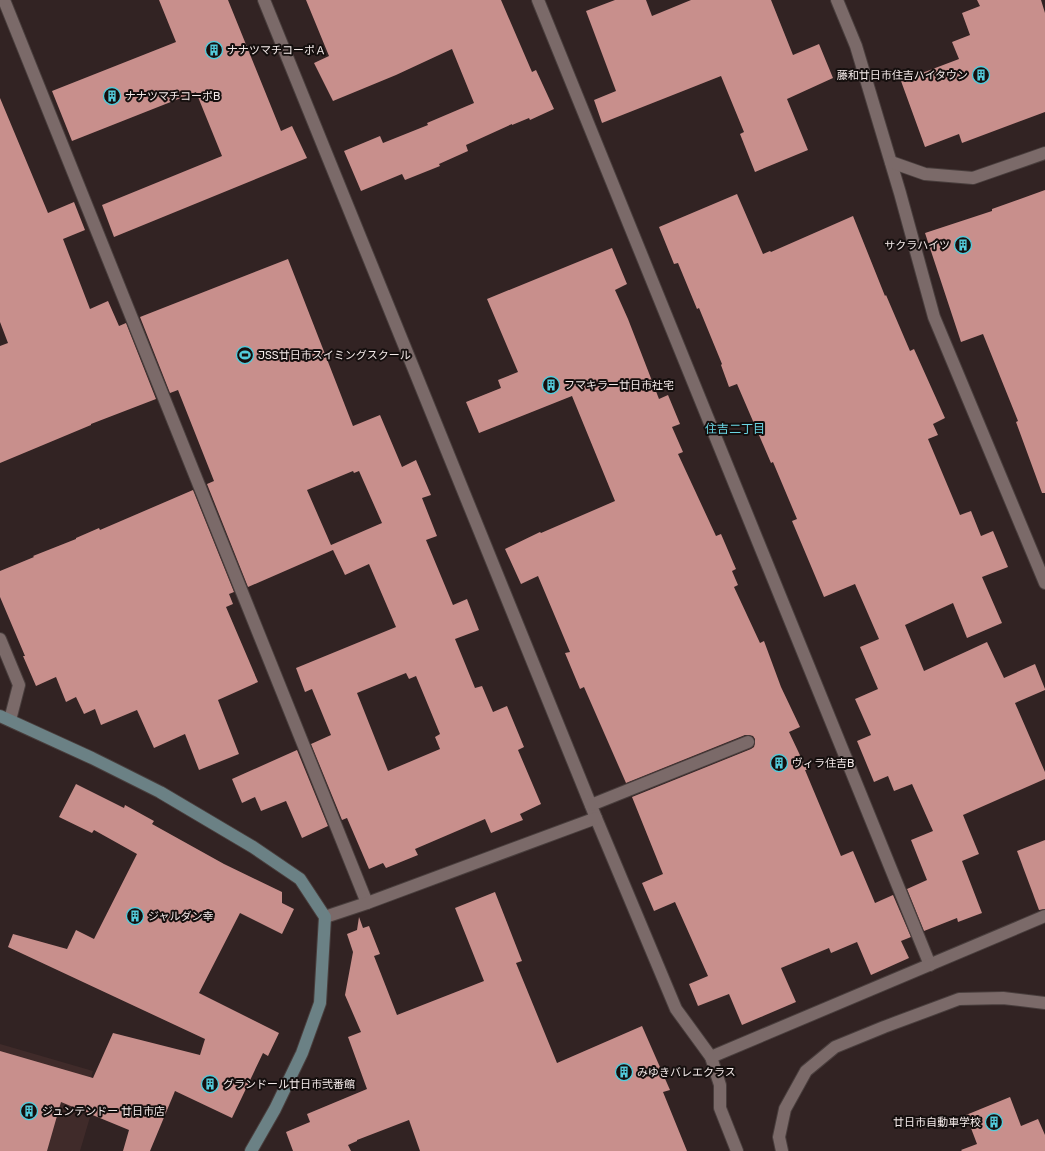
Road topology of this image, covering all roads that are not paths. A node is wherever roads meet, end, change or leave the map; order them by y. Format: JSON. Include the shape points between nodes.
{"nodes":[{"id":1,"x":4,"y":0,"type":"edge"},
{"id":2,"x":264,"y":0,"type":"edge"},
{"id":3,"x":538,"y":0,"type":"edge"},
{"id":4,"x":837,"y":0,"type":"edge"},
{"id":5,"x":1045,"y":153,"type":"edge"},
{"id":6,"x":891,"y":162,"type":"junction"},
{"id":7,"x":1045,"y":583,"type":"edge"},
{"id":8,"x":0,"y":639,"type":"edge"},
{"id":9,"x":5,"y":718,"type":"edge"},
{"id":10,"x":748,"y":742,"type":"dead end"},
{"id":11,"x":592,"y":805,"type":"junction"},
{"id":12,"x":596,"y":818,"type":"junction"},
{"id":13,"x":367,"y":903,"type":"junction"},
{"id":14,"x":326,"y":916,"type":"junction"},
{"id":15,"x":1045,"y":916,"type":"edge"},
{"id":16,"x":930,"y":965,"type":"junction"},
{"id":17,"x":1045,"y":1003,"type":"edge"},
{"id":18,"x":711,"y":1056,"type":"junction"},
{"id":19,"x":251,"y":1151,"type":"edge"},
{"id":20,"x":737,"y":1151,"type":"edge"},
{"id":21,"x":782,"y":1151,"type":"edge"}],
"edges":[{"from":1,"to":13,"type":"street"},
{"from":2,"to":11,"type":"street"},
{"from":3,"to":16,"type":"street"},
{"from":4,"to":6,"type":"street","via":[[856,46]]},
{"from":5,"to":6,"type":"street","via":[[973,178],[925,174]]},
{"from":6,"to":7,"type":"street","via":[[934,317]]},
{"from":8,"to":9,"type":"street","via":[[19,685]]},
{"from":9,"to":14,"type":"street","via":[[160,792],[253,847],[300,879]]},
{"from":10,"to":11,"type":"street"},
{"from":11,"to":12,"type":"street"},
{"from":12,"to":13,"type":"street"},
{"from":12,"to":18,"type":"street","via":[[676,1008]]},
{"from":13,"to":14,"type":"street"},
{"from":14,"to":19,"type":"street","via":[[320,1003],[302,1054]]},
{"from":15,"to":16,"type":"street"},
{"from":16,"to":18,"type":"street"},
{"from":17,"to":21,"type":"street","via":[[1003,998],[959,999],[835,1048],[806,1071],[785,1109],[780,1137]]},
{"from":18,"to":20,"type":"street","via":[[720,1085],[720,1108]]}]}
